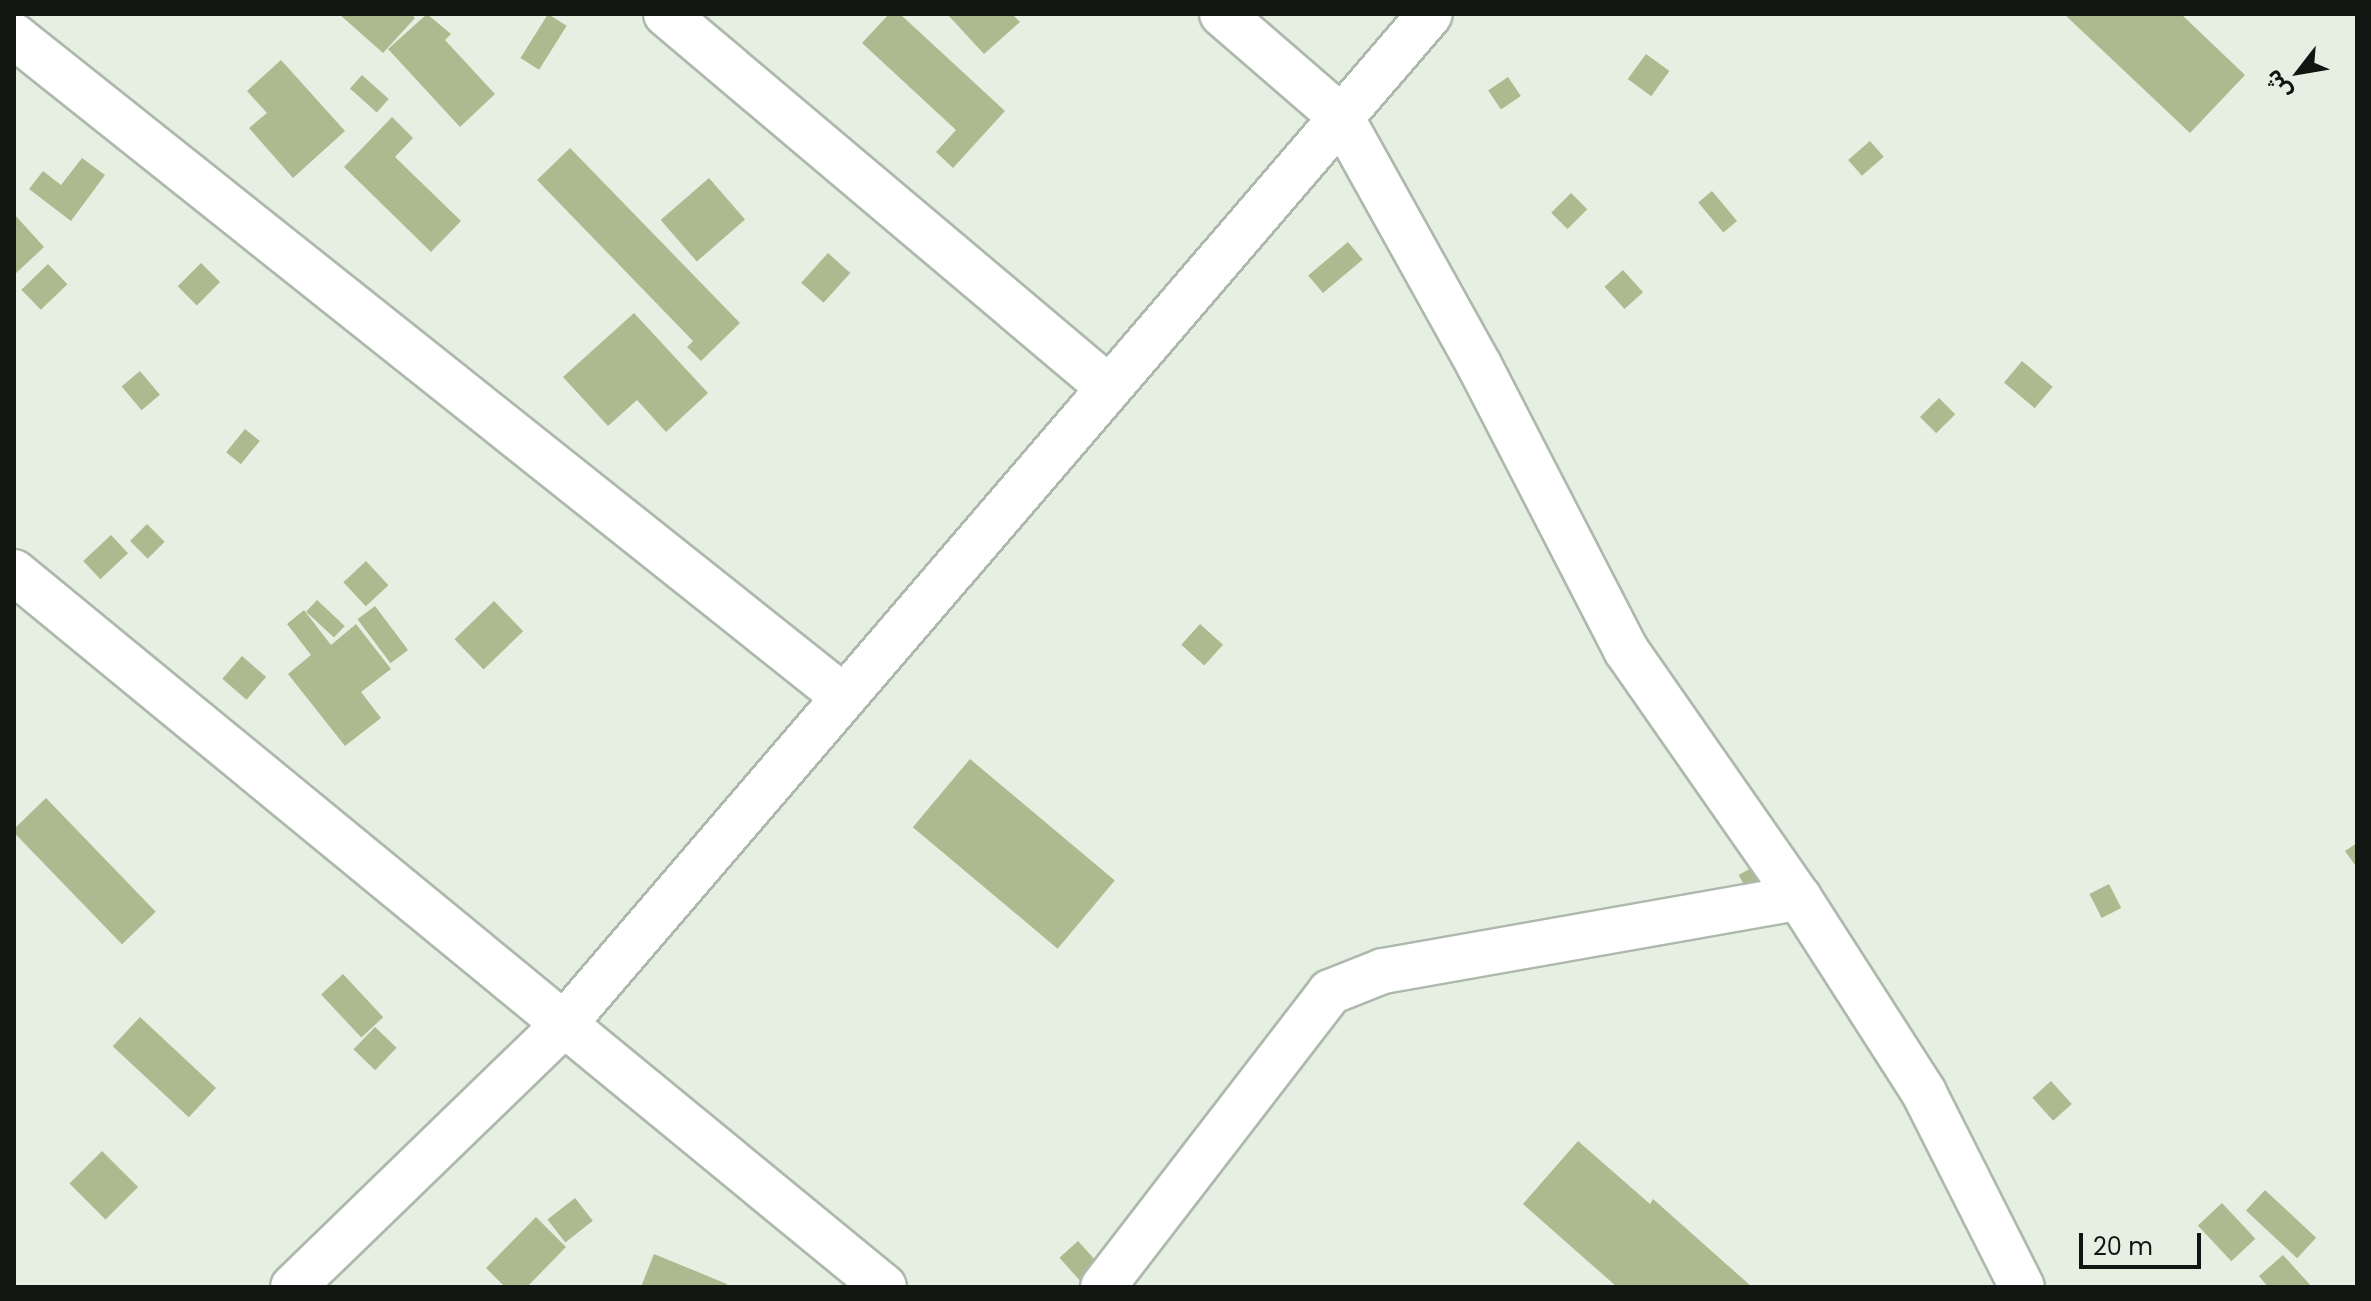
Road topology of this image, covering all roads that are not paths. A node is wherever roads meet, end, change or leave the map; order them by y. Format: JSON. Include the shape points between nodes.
{"nodes":[{"id":1,"x":666,"y":14,"type":"edge"},
{"id":2,"x":1222,"y":14,"type":"edge"},
{"id":3,"x":1430,"y":14,"type":"edge"},
{"id":4,"x":14,"y":36,"type":"edge"},
{"id":5,"x":1341,"y":117,"type":"junction"},
{"id":6,"x":1109,"y":388,"type":"junction"},
{"id":7,"x":14,"y":572,"type":"edge"},
{"id":8,"x":844,"y":697,"type":"junction"},
{"id":9,"x":1799,"y":898,"type":"junction"},
{"id":10,"x":564,"y":1024,"type":"junction"},
{"id":11,"x":293,"y":1287,"type":"edge"},
{"id":12,"x":884,"y":1287,"type":"edge"},
{"id":13,"x":1103,"y":1287,"type":"edge"},
{"id":14,"x":2022,"y":1287,"type":"edge"}],
"edges":[{"from":1,"to":6,"type":"street"},
{"from":2,"to":5,"type":"street"},
{"from":3,"to":5,"type":"street"},
{"from":4,"to":8,"type":"street"},
{"from":5,"to":6,"type":"street"},
{"from":5,"to":9,"type":"street","via":[[1479,365],[1626,650]]},
{"from":6,"to":8,"type":"street"},
{"from":7,"to":10,"type":"street"},
{"from":8,"to":10,"type":"street"},
{"from":9,"to":13,"type":"street","via":[[1383,971],[1330,992]]},
{"from":9,"to":14,"type":"street","via":[[1924,1093]]},
{"from":10,"to":11,"type":"street"},
{"from":10,"to":12,"type":"street"}]}
